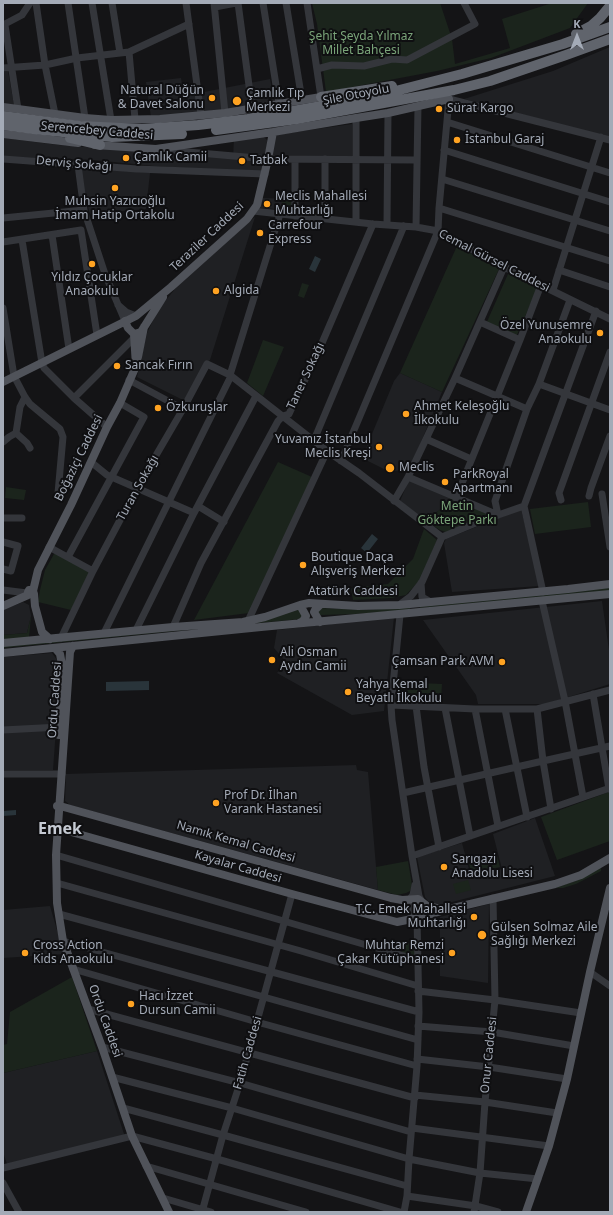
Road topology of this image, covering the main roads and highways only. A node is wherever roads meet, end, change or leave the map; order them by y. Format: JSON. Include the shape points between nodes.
{"nodes":[{"id":1,"x":610,"y":6,"type":"edge"},
{"id":2,"x":610,"y":26,"type":"edge"},
{"id":3,"x":610,"y":39,"type":"edge"},
{"id":4,"x":563,"y":44,"type":"junction"},
{"id":5,"x":490,"y":81,"type":"junction"},
{"id":6,"x":426,"y":83,"type":"junction"},
{"id":7,"x":321,"y":97,"type":"joint"},
{"id":8,"x":449,"y":99,"type":"joint"},
{"id":9,"x":3,"y":107,"type":"edge"},
{"id":10,"x":3,"y":116,"type":"edge"},
{"id":11,"x":3,"y":124,"type":"edge"},
{"id":12,"x":33,"y":129,"type":"junction"},
{"id":13,"x":273,"y":132,"type":"junction"},
{"id":14,"x":3,"y":134,"type":"edge"},
{"id":15,"x":100,"y":145,"type":"junction"},
{"id":16,"x":171,"y":287,"type":"junction"},
{"id":17,"x":136,"y":316,"type":"junction"},
{"id":18,"x":125,"y":321,"type":"junction"},
{"id":19,"x":144,"y":327,"type":"junction"},
{"id":20,"x":134,"y":336,"type":"junction"},
{"id":21,"x":136,"y":366,"type":"junction"},
{"id":22,"x":3,"y":382,"type":"edge"},
{"id":23,"x":610,"y":584,"type":"edge"},
{"id":24,"x":30,"y":594,"type":"junction"},
{"id":25,"x":610,"y":594,"type":"edge"},
{"id":26,"x":300,"y":604,"type":"junction"},
{"id":27,"x":321,"y":604,"type":"junction"},
{"id":28,"x":3,"y":606,"type":"edge"},
{"id":29,"x":320,"y":622,"type":"junction"},
{"id":30,"x":298,"y":624,"type":"junction"},
{"id":31,"x":50,"y":639,"type":"junction"},
{"id":32,"x":3,"y":643,"type":"edge"},
{"id":33,"x":73,"y":646,"type":"junction"},
{"id":34,"x":55,"y":648,"type":"junction"},
{"id":35,"x":3,"y":653,"type":"edge"},
{"id":36,"x":60,"y":774,"type":"junction"},
{"id":37,"x":58,"y":806,"type":"junction"},
{"id":38,"x":57,"y":828,"type":"junction"},
{"id":39,"x":610,"y":852,"type":"edge"},
{"id":40,"x":610,"y":858,"type":"edge"},
{"id":41,"x":572,"y":878,"type":"junction"},
{"id":42,"x":610,"y":888,"type":"edge"},
{"id":43,"x":445,"y":910,"type":"junction"},
{"id":44,"x":607,"y":915,"type":"edge"},
{"id":45,"x":169,"y":1212,"type":"edge"},
{"id":46,"x":526,"y":1212,"type":"edge"}],
"edges":[{"from":1,"to":4,"type":"highway","via":[[591,26]]},
{"from":2,"to":4,"type":"highway"},
{"from":3,"to":5,"type":"highway","name":"Şile Otoyolu"},
{"from":4,"to":6,"type":"highway","name":"Şile Otoyolu"},
{"from":5,"to":8,"type":"highway"},
{"from":5,"to":12,"type":"highway","name":"Şile Otoyolu","via":[[297,119],[169,135],[112,137]]},
{"from":6,"to":7,"type":"highway"},
{"from":6,"to":10,"type":"highway","name":"Şile Otoyolu","via":[[372,97],[248,119],[171,128],[80,126]]},
{"from":7,"to":9,"type":"main road","via":[[226,113],[160,120],[85,118]]},
{"from":8,"to":13,"type":"main road","name":"Serencebey Caddesi","via":[[388,113]]},
{"from":11,"to":12,"type":"highway","name":"Şile Otoyolu"},
{"from":12,"to":15,"type":"highway"},
{"from":13,"to":15,"type":"main road","name":"Serencebey Caddesi","via":[[156,149]]},
{"from":13,"to":16,"type":"main road","name":"Teraziler Caddesi","via":[[257,205],[247,219]]},
{"from":14,"to":15,"type":"main road","name":"Serencebey Caddesi"},
{"from":16,"to":17,"type":"main road","name":"Teraziler Caddesi"},
{"from":16,"to":19,"type":"main road","name":"Teraziler Caddesi"},
{"from":17,"to":18,"type":"main road","name":"Teraziler Caddesi"},
{"from":17,"to":19,"type":"main road","via":[[143,319]]},
{"from":18,"to":20,"type":"main road"},
{"from":18,"to":22,"type":"main road","name":"Teraziler Caddesi"},
{"from":19,"to":20,"type":"main road"},
{"from":19,"to":21,"type":"main road","name":"Boğaziçi Caddesi"},
{"from":20,"to":21,"type":"main road"},
{"from":21,"to":24,"type":"main road","name":"Boğaziçi Caddesi","via":[[71,505],[48,546]]},
{"from":23,"to":27,"type":"main road","name":"Atatürk Caddesi","via":[[399,605]]},
{"from":24,"to":28,"type":"main road"},
{"from":24,"to":31,"type":"main road","via":[[42,632]]},
{"from":25,"to":29,"type":"main road","name":"Atatürk Caddesi"},
{"from":26,"to":27,"type":"main road","name":"Atatürk Caddesi"},
{"from":26,"to":30,"type":"main road","via":[[306,616]]},
{"from":26,"to":31,"type":"main road","name":"Atatürk Caddesi","via":[[248,621]]},
{"from":27,"to":29,"type":"main road","via":[[314,612]]},
{"from":29,"to":30,"type":"main road","name":"Atatürk Caddesi"},
{"from":30,"to":33,"type":"main road","name":"Atatürk Caddesi"},
{"from":31,"to":32,"type":"main road","name":"Atatürk Caddesi"},
{"from":33,"to":34,"type":"main road","name":"Atatürk Caddesi"},
{"from":33,"to":36,"type":"main road","name":"Ordu Caddesi","via":[[70,652]]},
{"from":34,"to":35,"type":"main road","name":"Atatürk Caddesi"},
{"from":34,"to":36,"type":"main road","name":"Ordu Caddesi","via":[[60,654],[62,666]]},
{"from":36,"to":37,"type":"main road","name":"Ordu Caddesi"},
{"from":37,"to":38,"type":"main road","name":"Ordu Caddesi"},
{"from":37,"to":43,"type":"main road","name":"Namık Kemal Caddesi","via":[[396,899],[418,899],[427,906]]},
{"from":38,"to":43,"type":"main road","name":"Kayalar Caddesi","via":[[397,922]]},
{"from":38,"to":45,"type":"main road","name":"Ordu Caddesi","via":[[57,883],[63,940],[132,1136]]},
{"from":39,"to":41,"type":"main road"},
{"from":40,"to":41,"type":"main road"},
{"from":41,"to":43,"type":"main road"},
{"from":42,"to":44,"type":"main road"},
{"from":44,"to":46,"type":"main road","via":[[590,972],[557,1113]]}]}
